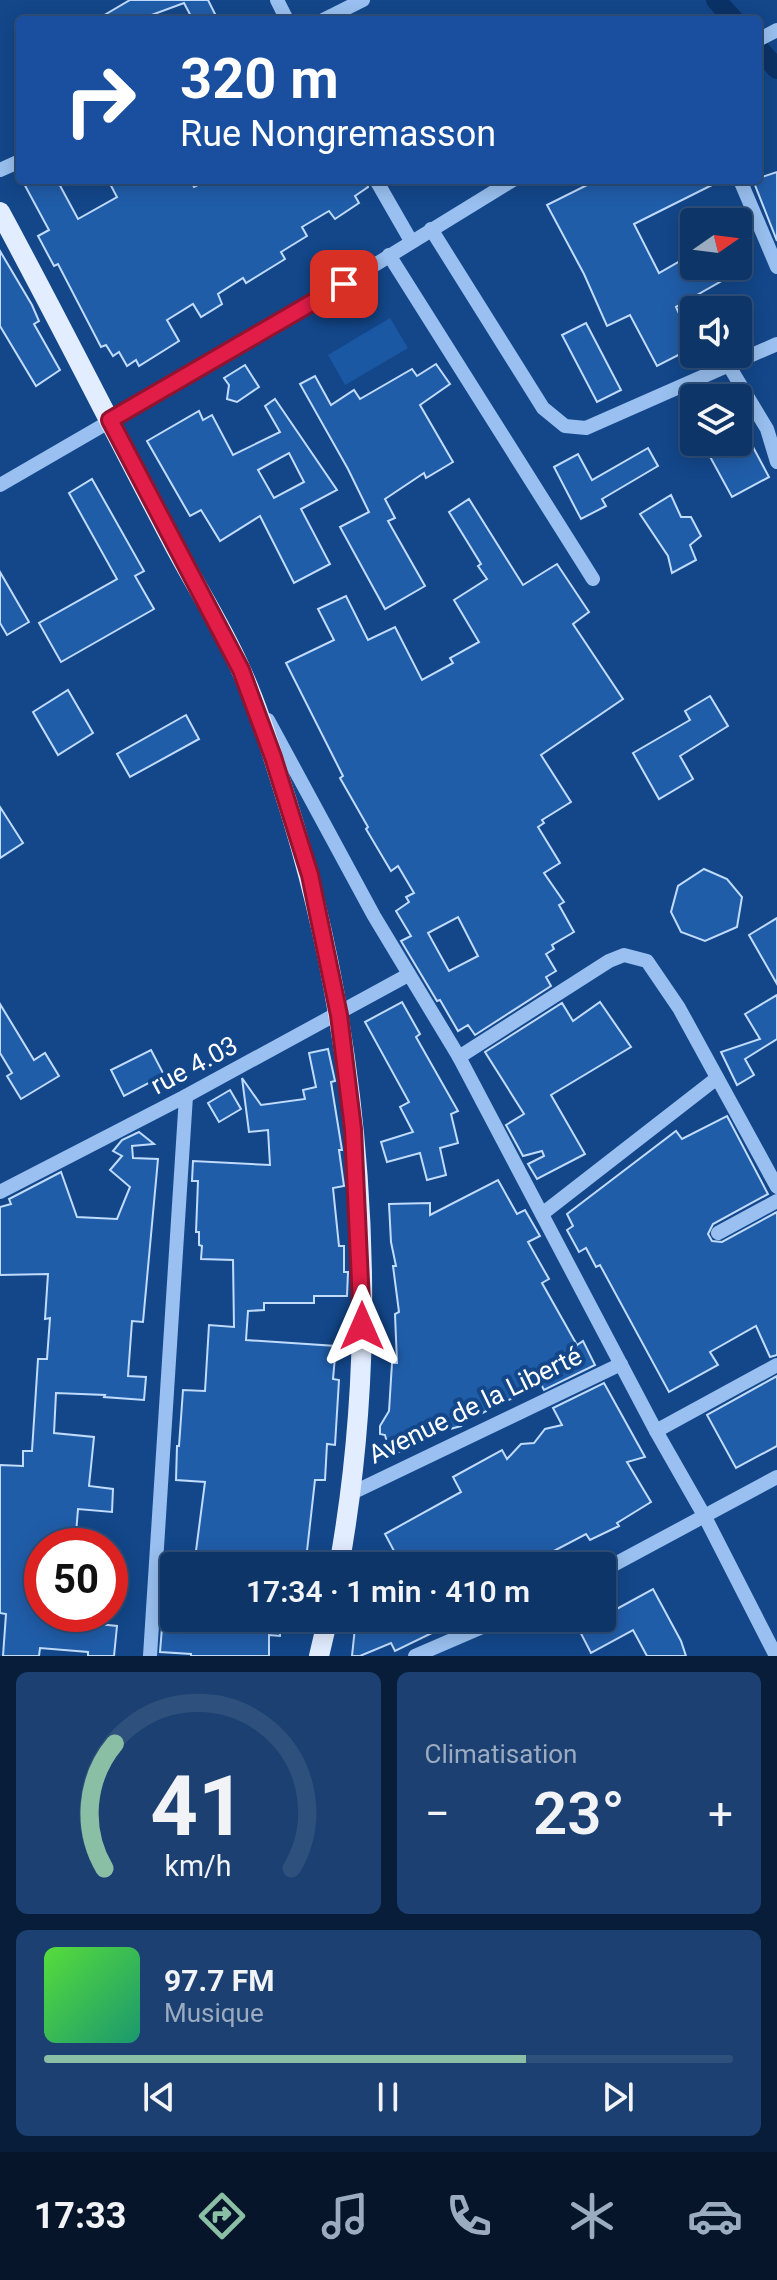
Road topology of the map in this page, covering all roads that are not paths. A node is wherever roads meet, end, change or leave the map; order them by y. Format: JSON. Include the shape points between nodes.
{"nodes":[{"id":1,"x":363,"y":0,"type":"edge"},
{"id":2,"x":331,"y":16,"type":"edge"},
{"id":3,"x":378,"y":184,"type":"edge"},
{"id":4,"x":506,"y":184,"type":"edge"},
{"id":5,"x":742,"y":184,"type":"edge"},
{"id":6,"x":0,"y":212,"type":"edge"},
{"id":7,"x":431,"y":229,"type":"junction"},
{"id":8,"x":411,"y":241,"type":"junction"},
{"id":9,"x":389,"y":255,"type":"junction"},
{"id":10,"x":777,"y":267,"type":"edge"},
{"id":11,"x":777,"y":344,"type":"edge"},
{"id":12,"x":752,"y":355,"type":"edge"},
{"id":13,"x":724,"y":368,"type":"edge"},
{"id":14,"x":730,"y":368,"type":"edge"},
{"id":15,"x":110,"y":420,"type":"junction"},
{"id":16,"x":777,"y":462,"type":"edge"},
{"id":17,"x":0,"y":485,"type":"edge"},
{"id":18,"x":593,"y":579,"type":"dead end"},
{"id":19,"x":241,"y":670,"type":"junction"},
{"id":20,"x":408,"y":975,"type":"junction"},
{"id":21,"x":339,"y":1015,"type":"junction"},
{"id":22,"x":459,"y":1057,"type":"junction"},
{"id":23,"x":717,"y":1078,"type":"junction"},
{"id":24,"x":186,"y":1096,"type":"junction"},
{"id":25,"x":777,"y":1187,"type":"edge"},
{"id":26,"x":0,"y":1192,"type":"edge"},
{"id":27,"x":777,"y":1201,"type":"edge"},
{"id":28,"x":542,"y":1214,"type":"junction"},
{"id":29,"x":718,"y":1233,"type":"dead end"},
{"id":30,"x":621,"y":1364,"type":"junction"},
{"id":31,"x":777,"y":1365,"type":"edge"},
{"id":32,"x":656,"y":1431,"type":"junction"},
{"id":33,"x":777,"y":1477,"type":"edge"},
{"id":34,"x":352,"y":1493,"type":"junction"},
{"id":35,"x":705,"y":1517,"type":"junction"},
{"id":36,"x":341,"y":1552,"type":"edge"},
{"id":37,"x":616,"y":1564,"type":"edge"},
{"id":38,"x":325,"y":1632,"type":"edge"},
{"id":39,"x":471,"y":1632,"type":"edge"},
{"id":40,"x":150,"y":1656,"type":"edge"},
{"id":41,"x":319,"y":1656,"type":"edge"},
{"id":42,"x":415,"y":1656,"type":"edge"},
{"id":43,"x":776,"y":1656,"type":"edge"}],
"edges":[{"from":1,"to":2,"type":"street"},
{"from":3,"to":8,"type":"street"},
{"from":4,"to":7,"type":"street"},
{"from":5,"to":10,"type":"street"},
{"from":6,"to":15,"type":"main road","name":"Avenue de la Liberté"},
{"from":7,"to":8,"type":"street"},
{"from":7,"to":13,"type":"street","via":[[543,408],[565,426],[586,428]]},
{"from":8,"to":9,"type":"street"},
{"from":9,"to":15,"type":"street"},
{"from":9,"to":18,"type":"street"},
{"from":11,"to":12,"type":"street"},
{"from":14,"to":16,"type":"street","via":[[767,429]]},
{"from":15,"to":17,"type":"street"},
{"from":15,"to":19,"type":"main road","name":"Avenue de la Liberté"},
{"from":19,"to":20,"type":"street"},
{"from":19,"to":21,"type":"main road","name":"Avenue de la Liberté","via":[[310,875]]},
{"from":20,"to":21,"type":"street","name":"rue 4.03"},
{"from":20,"to":22,"type":"street"},
{"from":21,"to":24,"type":"street","name":"rue 4.03"},
{"from":21,"to":34,"type":"main road","name":"Avenue de la Liberté","via":[[353,1129],[363,1303]]},
{"from":22,"to":23,"type":"street","via":[[624,955],[647,961],[663,982]]},
{"from":22,"to":28,"type":"street"},
{"from":23,"to":25,"type":"street"},
{"from":23,"to":28,"type":"street"},
{"from":24,"to":26,"type":"street","name":"rue 4.03"},
{"from":24,"to":40,"type":"street"},
{"from":27,"to":29,"type":"street"},
{"from":28,"to":30,"type":"street"},
{"from":30,"to":32,"type":"street"},
{"from":30,"to":34,"type":"street","name":"Avenue de la Liberté"},
{"from":31,"to":32,"type":"street"},
{"from":32,"to":35,"type":"street"},
{"from":33,"to":35,"type":"street"},
{"from":34,"to":36,"type":"main road","name":"Avenue de la Liberté"},
{"from":35,"to":37,"type":"street"},
{"from":35,"to":43,"type":"street"},
{"from":38,"to":41,"type":"main road"},
{"from":39,"to":42,"type":"street"}]}
